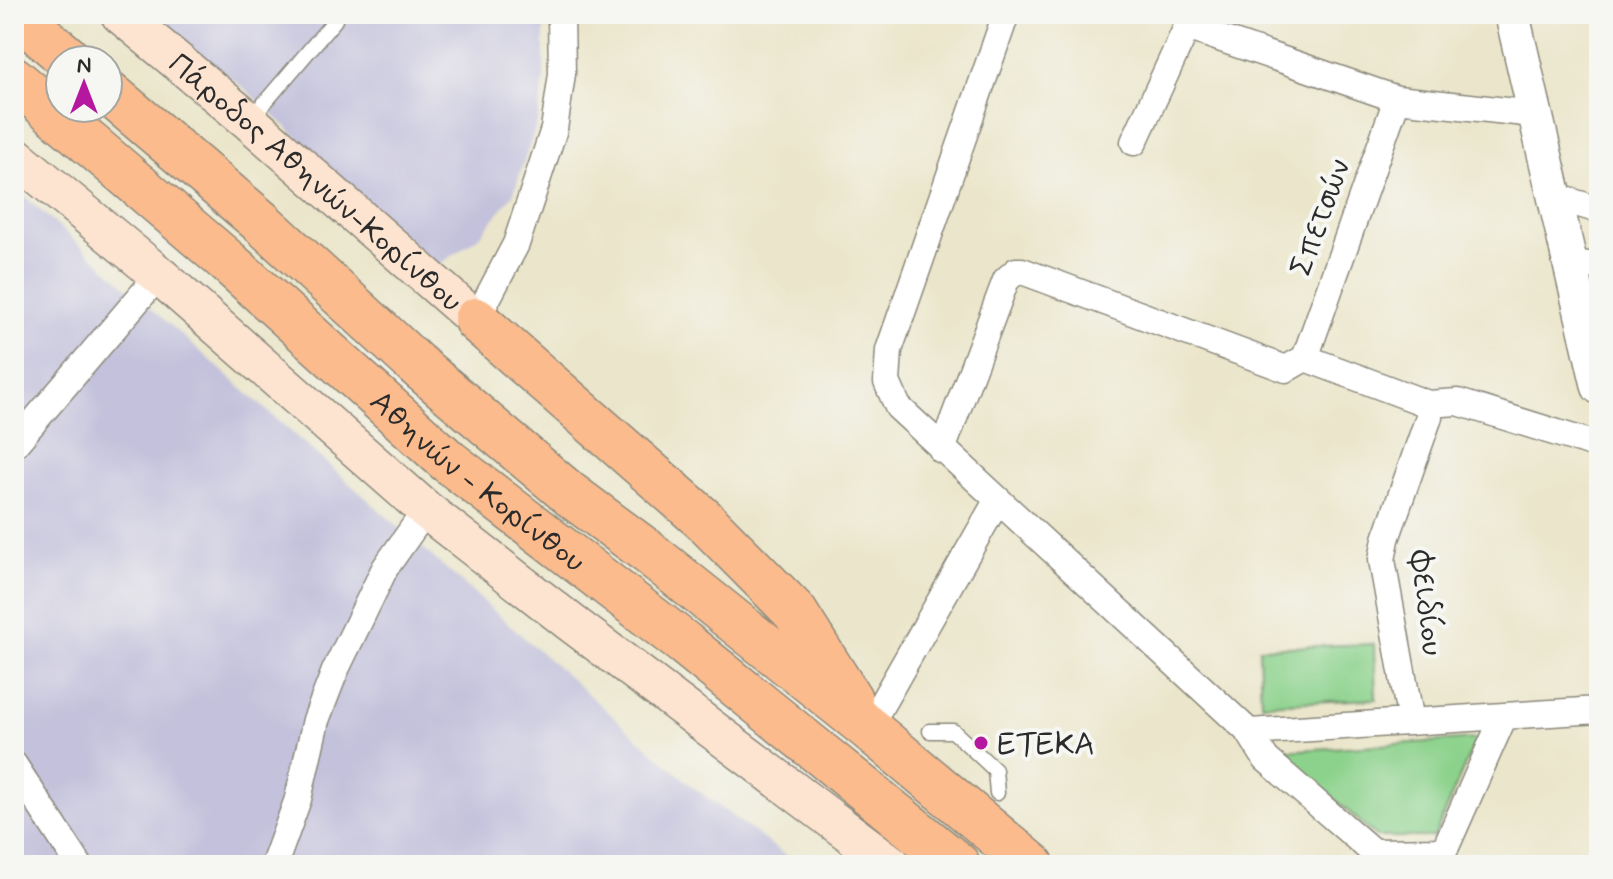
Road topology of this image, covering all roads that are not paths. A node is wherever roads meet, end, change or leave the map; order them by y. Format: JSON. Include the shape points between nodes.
{"nodes":[{"id":1,"x":120,"y":14,"type":"edge"},
{"id":2,"x":561,"y":14,"type":"edge"},
{"id":3,"x":1006,"y":14,"type":"edge"},
{"id":4,"x":1512,"y":14,"type":"edge"},
{"id":5,"x":18,"y":16,"type":"edge"},
{"id":6,"x":335,"y":20,"type":"dead end"},
{"id":7,"x":1190,"y":20,"type":"edge"},
{"id":8,"x":51,"y":44,"type":"edge"},
{"id":9,"x":14,"y":79,"type":"edge"},
{"id":10,"x":1397,"y":99,"type":"junction"},
{"id":11,"x":124,"y":106,"type":"edge"},
{"id":12,"x":1534,"y":114,"type":"junction"},
{"id":13,"x":249,"y":121,"type":"junction"},
{"id":14,"x":1134,"y":142,"type":"dead end"},
{"id":15,"x":14,"y":155,"type":"edge"},
{"id":16,"x":1553,"y":196,"type":"junction"},
{"id":17,"x":1599,"y":210,"type":"edge"},
{"id":18,"x":1584,"y":265,"type":"edge"},
{"id":19,"x":159,"y":275,"type":"junction"},
{"id":20,"x":476,"y":320,"type":"junction"},
{"id":21,"x":1592,"y":334,"type":"edge"},
{"id":22,"x":1305,"y":358,"type":"junction"},
{"id":23,"x":1599,"y":387,"type":"edge"},
{"id":24,"x":1428,"y":404,"type":"junction"},
{"id":25,"x":14,"y":445,"type":"edge"},
{"id":26,"x":1599,"y":446,"type":"edge"},
{"id":27,"x":942,"y":450,"type":"junction"},
{"id":28,"x":997,"y":501,"type":"junction"},
{"id":29,"x":426,"y":510,"type":"junction"},
{"id":30,"x":1599,"y":710,"type":"edge"},
{"id":31,"x":1504,"y":716,"type":"junction"},
{"id":32,"x":1411,"y":722,"type":"junction"},
{"id":33,"x":868,"y":728,"type":"junction"},
{"id":34,"x":930,"y":731,"type":"dead end"},
{"id":35,"x":1249,"y":732,"type":"junction"},
{"id":36,"x":14,"y":765,"type":"edge"},
{"id":37,"x":997,"y":793,"type":"dead end"},
{"id":38,"x":1425,"y":858,"type":"edge"},
{"id":39,"x":79,"y":865,"type":"edge"},
{"id":40,"x":274,"y":865,"type":"edge"},
{"id":41,"x":892,"y":865,"type":"edge"},
{"id":42,"x":958,"y":865,"type":"edge"},
{"id":43,"x":1032,"y":865,"type":"edge"}],
"edges":[{"from":1,"to":13,"type":"main road","name":"Πάροδος Αθηνών-Κορίνθου"},
{"from":2,"to":20,"type":"street","via":[[562,74],[554,129],[516,244]]},
{"from":3,"to":27,"type":"street","via":[[887,362],[887,382],[896,405]]},
{"from":4,"to":12,"type":"street"},
{"from":5,"to":8,"type":"highway"},
{"from":6,"to":13,"type":"lane"},
{"from":7,"to":10,"type":"street"},
{"from":7,"to":14,"type":"street"},
{"from":9,"to":42,"type":"highway","name":"Αθηνών - Κορίνθου","via":[[227,261],[448,461]]},
{"from":10,"to":12,"type":"street"},
{"from":10,"to":22,"type":"street","name":"Σπετσών"},
{"from":11,"to":33,"type":"highway","name":"Αθηνών - Κορίνθου","via":[[571,495]]},
{"from":12,"to":16,"type":"street"},
{"from":13,"to":20,"type":"main road","name":"Πάροδος Αθηνών-Κορίνθου"},
{"from":15,"to":19,"type":"main road"},
{"from":16,"to":17,"type":"street"},
{"from":16,"to":18,"type":"street"},
{"from":18,"to":21,"type":"street"},
{"from":19,"to":25,"type":"street"},
{"from":19,"to":29,"type":"main road"},
{"from":20,"to":33,"type":"highway","via":[[704,520],[795,612]]},
{"from":21,"to":23,"type":"street"},
{"from":22,"to":24,"type":"street"},
{"from":22,"to":27,"type":"street","via":[[1286,369],[1016,271],[1006,280]]},
{"from":24,"to":26,"type":"street","via":[[1458,402]]},
{"from":24,"to":32,"type":"street","name":"Φειδίου","via":[[1429,417],[1382,560]]},
{"from":27,"to":28,"type":"street"},
{"from":28,"to":33,"type":"street"},
{"from":28,"to":35,"type":"street"},
{"from":29,"to":40,"type":"street","via":[[385,568],[335,671]]},
{"from":29,"to":41,"type":"main road"},
{"from":30,"to":31,"type":"street"},
{"from":31,"to":32,"type":"street"},
{"from":31,"to":38,"type":"street","via":[[1444,851]]},
{"from":32,"to":35,"type":"street"},
{"from":33,"to":43,"type":"highway","name":"Αθηνών - Κορίνθου"},
{"from":34,"to":37,"type":"lane","via":[[953,731],[995,770]]},
{"from":35,"to":38,"type":"street","via":[[1266,759],[1373,852]]},
{"from":36,"to":39,"type":"street"}]}
